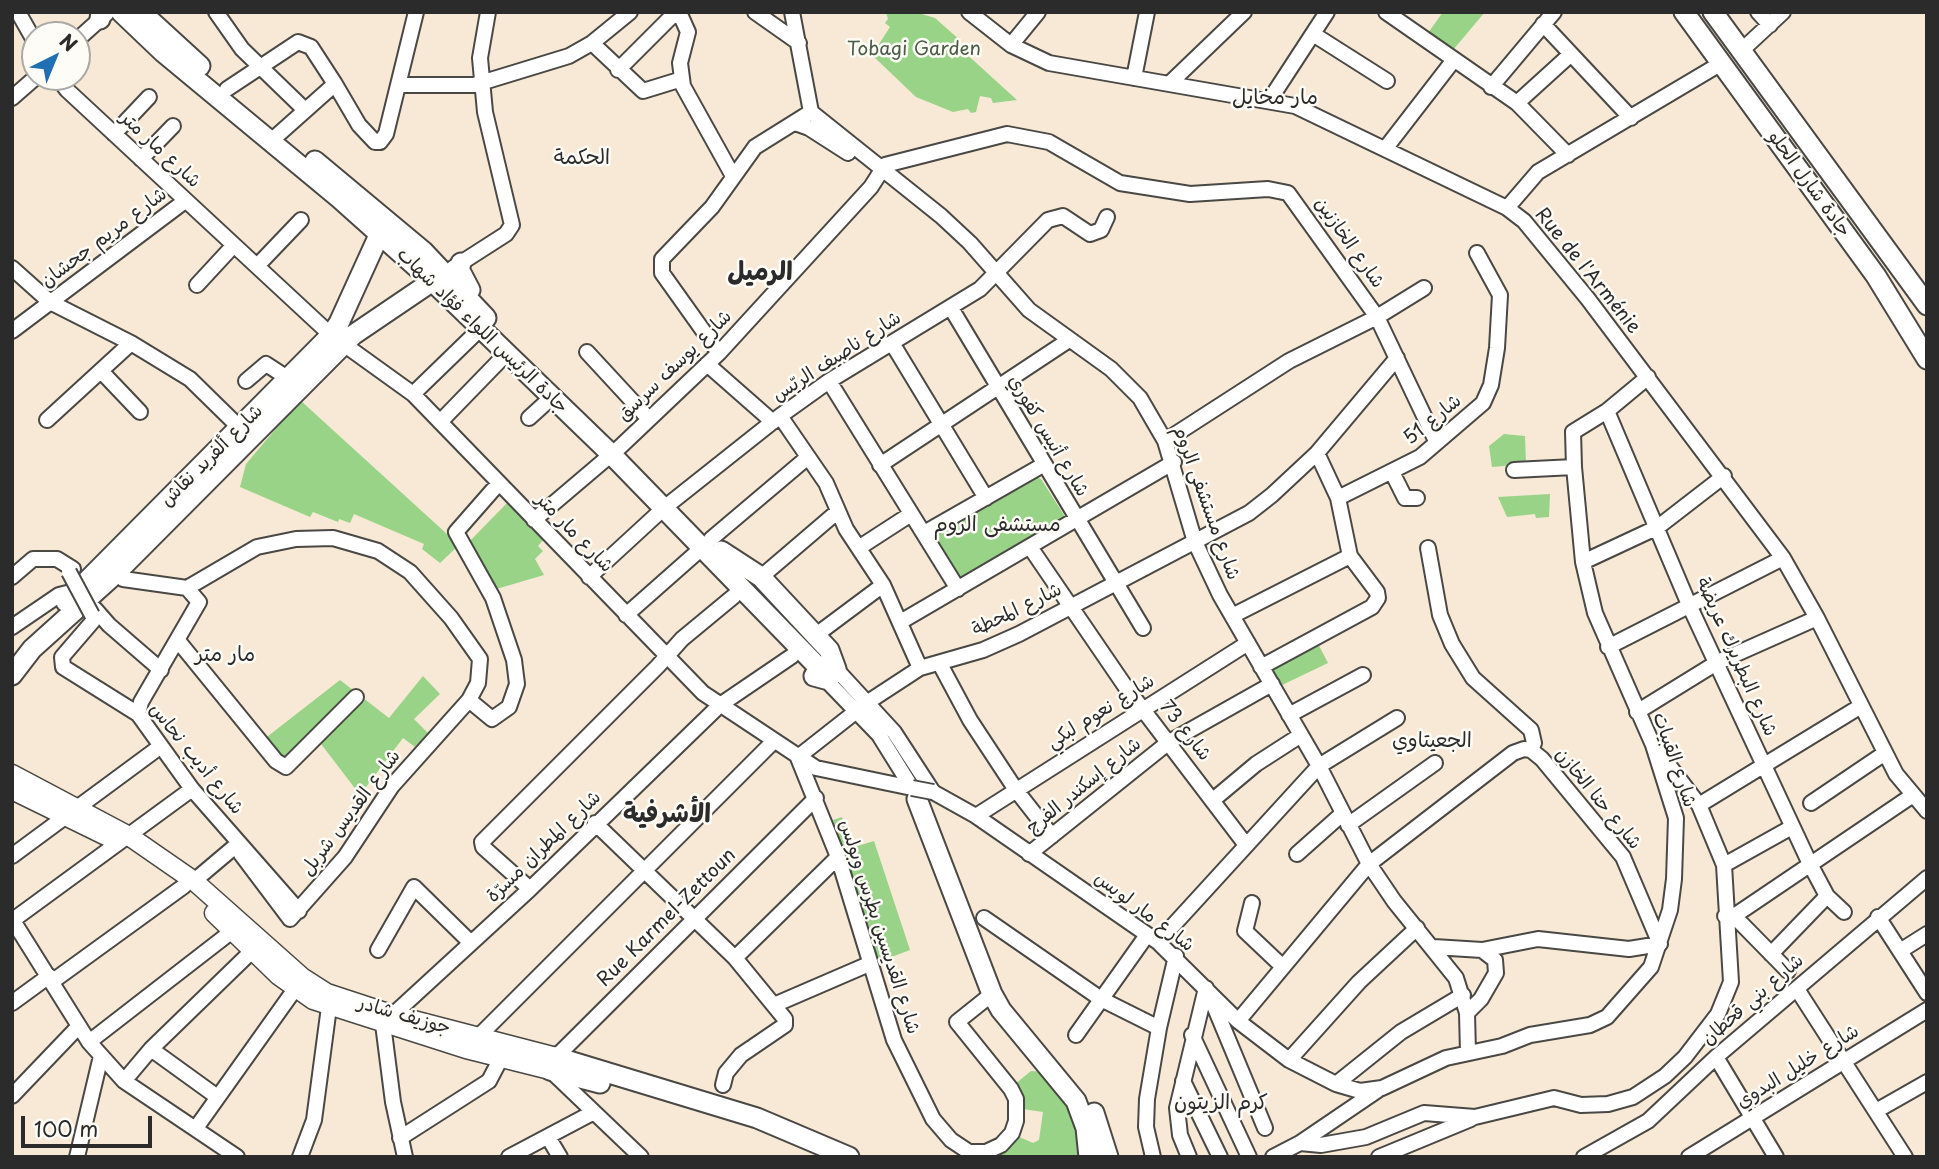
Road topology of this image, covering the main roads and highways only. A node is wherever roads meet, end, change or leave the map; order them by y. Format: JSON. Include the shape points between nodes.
{"nodes":[{"id":1,"x":1684,"y":12,"type":"edge"},
{"id":2,"x":1713,"y":12,"type":"edge"},
{"id":3,"x":137,"y":16,"type":"edge"},
{"id":4,"x":274,"y":136,"type":"junction"},
{"id":5,"x":339,"y":198,"type":"junction"},
{"id":6,"x":380,"y":233,"type":"junction"},
{"id":7,"x":370,"y":256,"type":"junction"},
{"id":8,"x":446,"y":272,"type":"junction"},
{"id":9,"x":1927,"y":305,"type":"edge"},
{"id":10,"x":486,"y":326,"type":"junction"},
{"id":11,"x":344,"y":341,"type":"junction"},
{"id":12,"x":1927,"y":359,"type":"edge"},
{"id":13,"x":241,"y":437,"type":"junction"},
{"id":14,"x":615,"y":451,"type":"junction"},
{"id":15,"x":712,"y":549,"type":"junction"},
{"id":16,"x":32,"y":649,"type":"junction"},
{"id":17,"x":12,"y":657,"type":"edge"},
{"id":18,"x":828,"y":671,"type":"junction"},
{"id":19,"x":12,"y":675,"type":"edge"},
{"id":20,"x":12,"y":685,"type":"edge"},
{"id":21,"x":12,"y":774,"type":"edge"},
{"id":22,"x":12,"y":790,"type":"edge"},
{"id":23,"x":74,"y":813,"type":"junction"},
{"id":24,"x":237,"y":927,"type":"junction"},
{"id":25,"x":328,"y":1000,"type":"junction"},
{"id":26,"x":472,"y":1043,"type":"junction"},
{"id":27,"x":553,"y":1064,"type":"junction"},
{"id":28,"x":824,"y":1157,"type":"edge"},
{"id":29,"x":849,"y":1157,"type":"edge"},
{"id":30,"x":1089,"y":1157,"type":"edge"},
{"id":31,"x":1108,"y":1157,"type":"edge"}],
"edges":[{"from":1,"to":12,"type":"highway","name":"جادة شارل الحلو","via":[[1876,276]]},
{"from":2,"to":9,"type":"highway","name":"جادة شارل الحلو"},
{"from":3,"to":4,"type":"highway","name":"جادة الرئيس اللواء فؤاد شهاب"},
{"from":3,"to":4,"type":"highway","name":"جادة الرئيس اللواء فؤاد شهاب","via":[[227,89]]},
{"from":4,"to":5,"type":"highway","name":"جادة الرئيس اللواء فؤاد شهاب"},
{"from":4,"to":8,"type":"highway","name":"جادة الرئيس اللواء فؤاد شهاب"},
{"from":5,"to":6,"type":"highway","name":"جادة الرئيس اللواء فؤاد شهاب"},
{"from":5,"to":7,"type":"highway","via":[[369,236]]},
{"from":6,"to":7,"type":"highway","name":"شارع ألفريد نقاش"},
{"from":6,"to":8,"type":"highway","name":"جادة الرئيس اللواء فؤاد شهاب"},
{"from":7,"to":11,"type":"highway","name":"شارع ألفريد نقاش"},
{"from":8,"to":10,"type":"highway","name":"جادة الرئيس اللواء فؤاد شهاب"},
{"from":8,"to":10,"type":"highway","via":[[458,269]]},
{"from":8,"to":11,"type":"highway","name":"شارع ألفريد نقاش"},
{"from":10,"to":14,"type":"highway","name":"جادة الرئيس اللواء فؤاد شهاب"},
{"from":10,"to":14,"type":"highway","name":"جادة الرئيس اللواء فؤاد شهاب","via":[[506,354],[551,398]]},
{"from":11,"to":13,"type":"highway"},
{"from":11,"to":13,"type":"highway","name":"شارع ألفريد نقاش","via":[[289,379]]},
{"from":13,"to":16,"type":"highway","name":"شارع ألفريد نقاش","via":[[113,576]]},
{"from":13,"to":17,"type":"highway","name":"شارع ألفريد نقاش"},
{"from":14,"to":15,"type":"highway","name":"جادة الرئيس اللواء فؤاد شهاب"},
{"from":15,"to":18,"type":"highway","name":"جادة الرئيس اللواء فؤاد شهاب"},
{"from":15,"to":18,"type":"highway","via":[[761,577],[829,650]]},
{"from":15,"to":18,"type":"highway","via":[[734,596],[816,677]]},
{"from":16,"to":19,"type":"highway","name":"شارع ألفريد نقاش"},
{"from":16,"to":20,"type":"highway"},
{"from":21,"to":23,"type":"main road","name":"جوزيف شادر"},
{"from":22,"to":23,"type":"main road","name":"جوزيف شادر"},
{"from":23,"to":24,"type":"main road","name":"جوزيف شادر","via":[[124,839],[189,884]]},
{"from":24,"to":25,"type":"main road","name":"جوزيف شادر"},
{"from":24,"to":25,"type":"main road","name":"جوزيف شادر","via":[[252,951],[295,989]]},
{"from":25,"to":26,"type":"main road","name":"جوزيف شادر"},
{"from":26,"to":27,"type":"main road","name":"جوزيف شادر"},
{"from":26,"to":27,"type":"main road","name":"جوزيف شادر","via":[[501,1058]]},
{"from":27,"to":28,"type":"highway","name":"جوزيف شادر","via":[[584,1088],[741,1123]]},
{"from":27,"to":29,"type":"highway","name":"جوزيف شادر","via":[[629,1078],[757,1118]]},
{"from":30,"to":31,"type":"highway","via":[[1086,1128],[1076,1101],[992,994],[923,796],[1001,984],[1083,1090]]}]}
